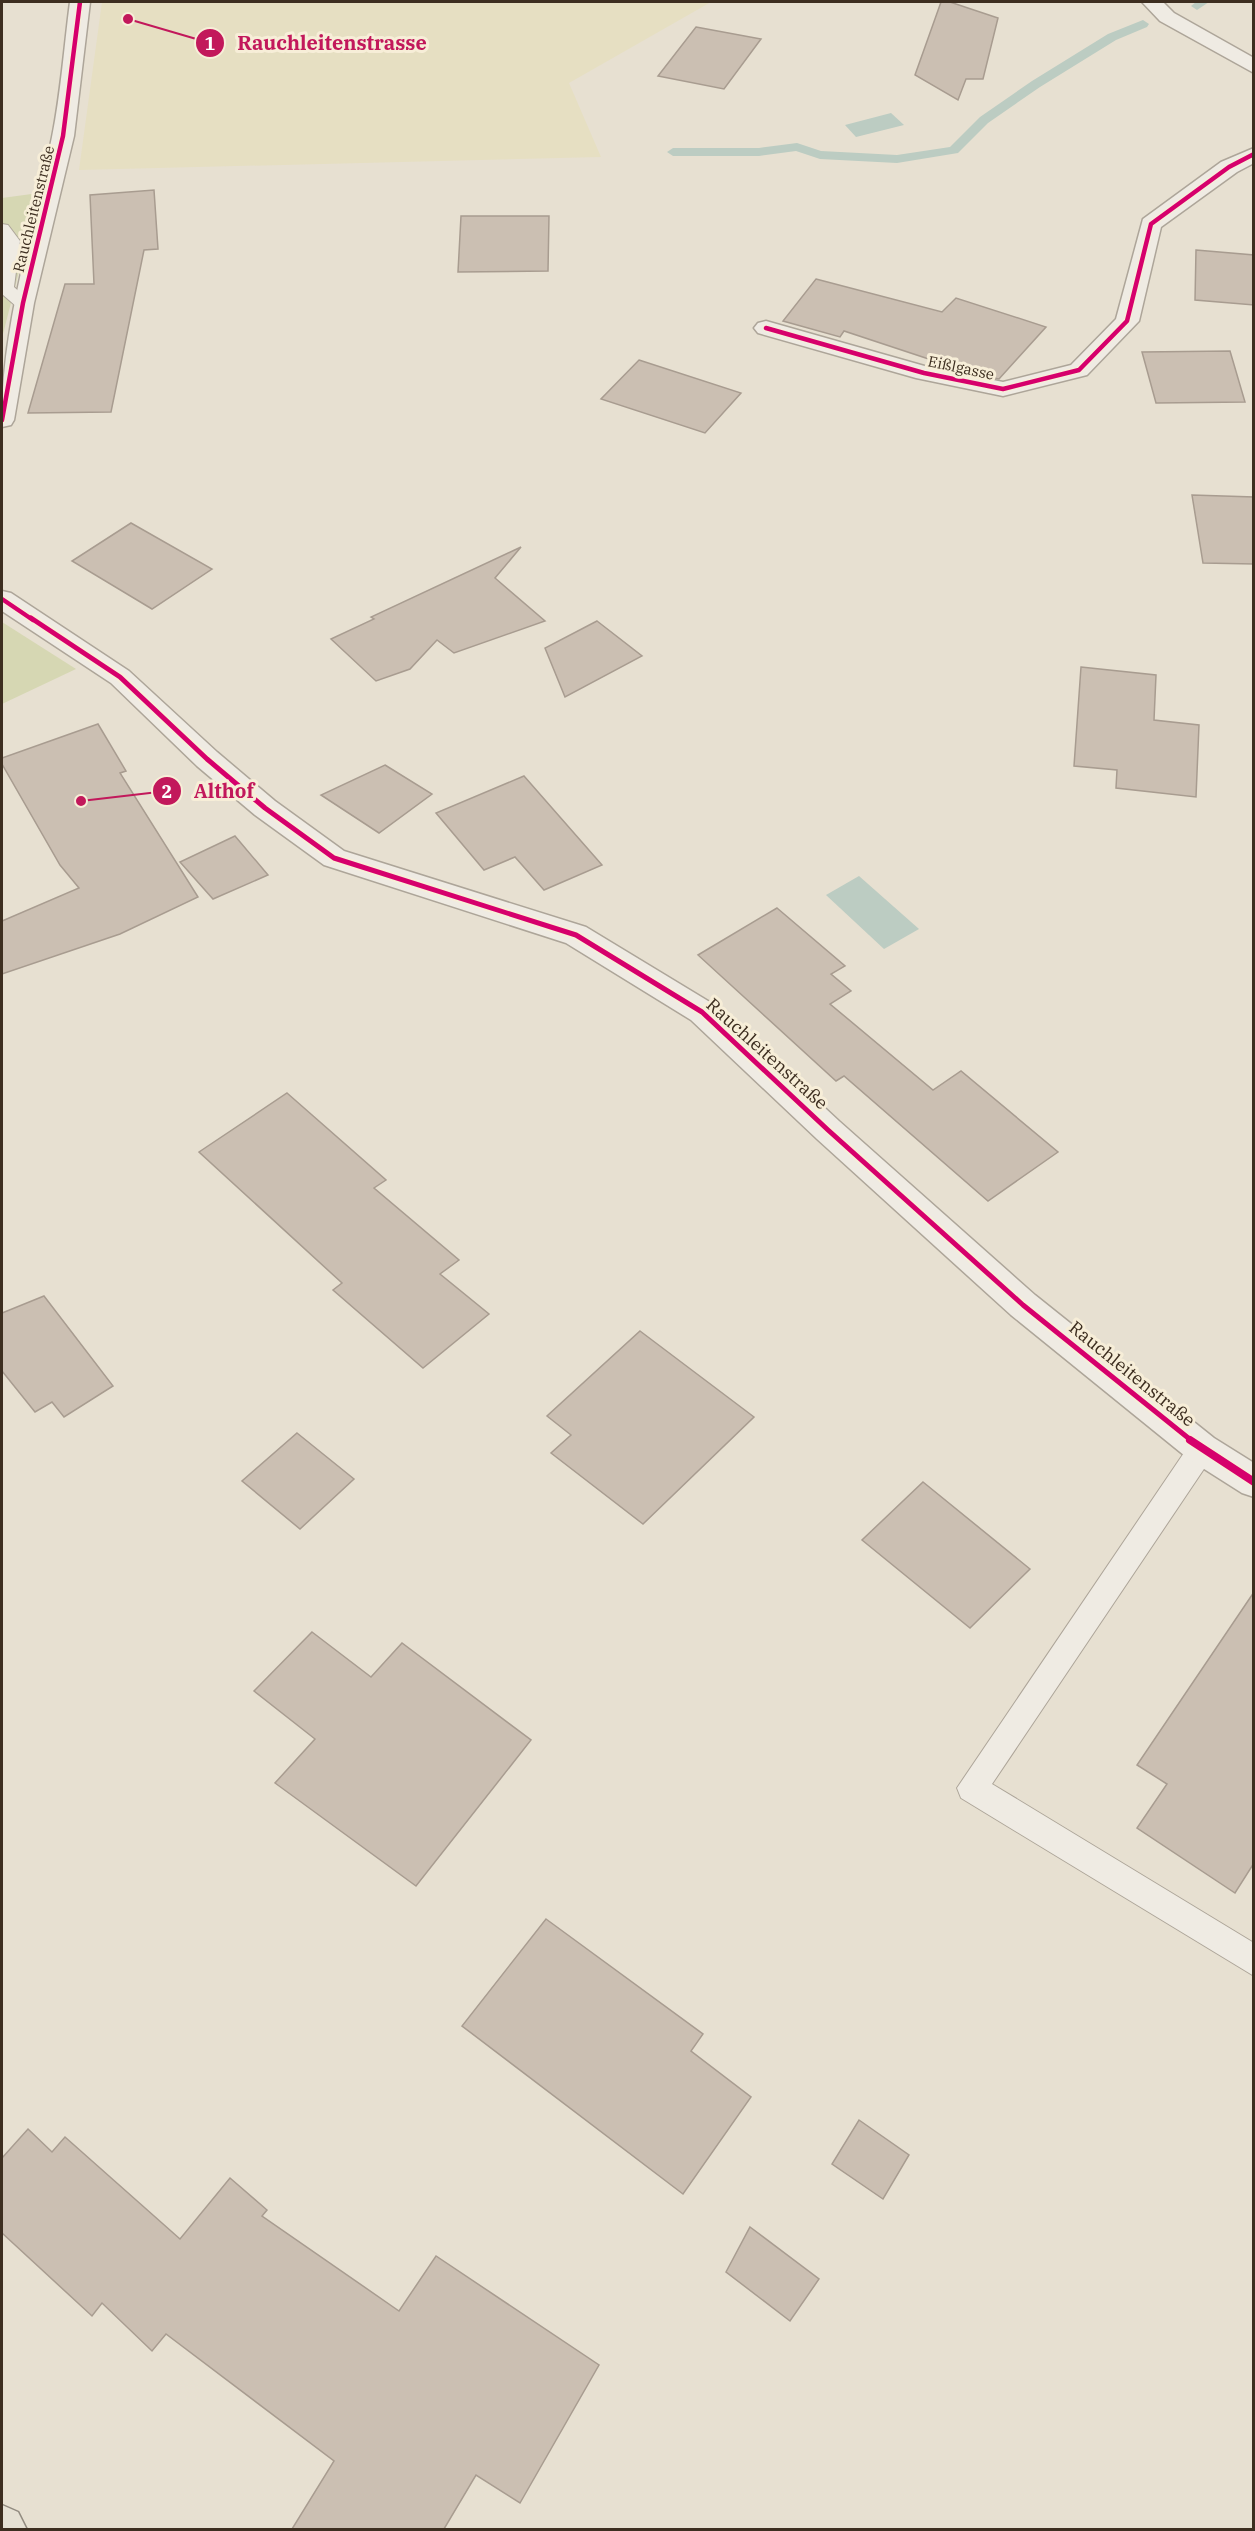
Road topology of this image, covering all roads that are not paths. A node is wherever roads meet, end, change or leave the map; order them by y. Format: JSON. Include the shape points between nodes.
{"nodes":[{"id":1,"x":80,"y":2,"type":"edge"},
{"id":2,"x":1152,"y":2,"type":"edge"},
{"id":3,"x":1254,"y":67,"type":"edge"},
{"id":4,"x":1254,"y":154,"type":"edge"},
{"id":5,"x":2,"y":229,"type":"edge"},
{"id":6,"x":23,"y":303,"type":"junction"},
{"id":7,"x":766,"y":328,"type":"dead end"},
{"id":8,"x":2,"y":420,"type":"edge"},
{"id":9,"x":2,"y":599,"type":"edge"},
{"id":10,"x":1202,"y":1449,"type":"junction"},
{"id":11,"x":1254,"y":1482,"type":"edge"},
{"id":12,"x":1254,"y":1961,"type":"edge"}],
"edges":[{"from":1,"to":6,"type":"street","name":"Rauchleitenstraße","via":[[63,136]]},
{"from":2,"to":3,"type":"street","via":[[1167,17]]},
{"from":4,"to":7,"type":"street","name":"Eißlgasse","via":[[1229,167],[1151,224],[1127,321],[1079,370],[1003,389],[924,373]]},
{"from":5,"to":6,"type":"lane","via":[[11,241],[5,288]]},
{"from":6,"to":8,"type":"street","name":"Rauchleitenstraße"},
{"from":9,"to":10,"type":"street","name":"Rauchleitenstraße","via":[[120,677],[207,759],[334,858],[576,935],[702,1012],[1023,1305]]},
{"from":10,"to":11,"type":"street","name":"Rauchleitenstraße"},
{"from":10,"to":12,"type":"lane","via":[[972,1788]]}]}
